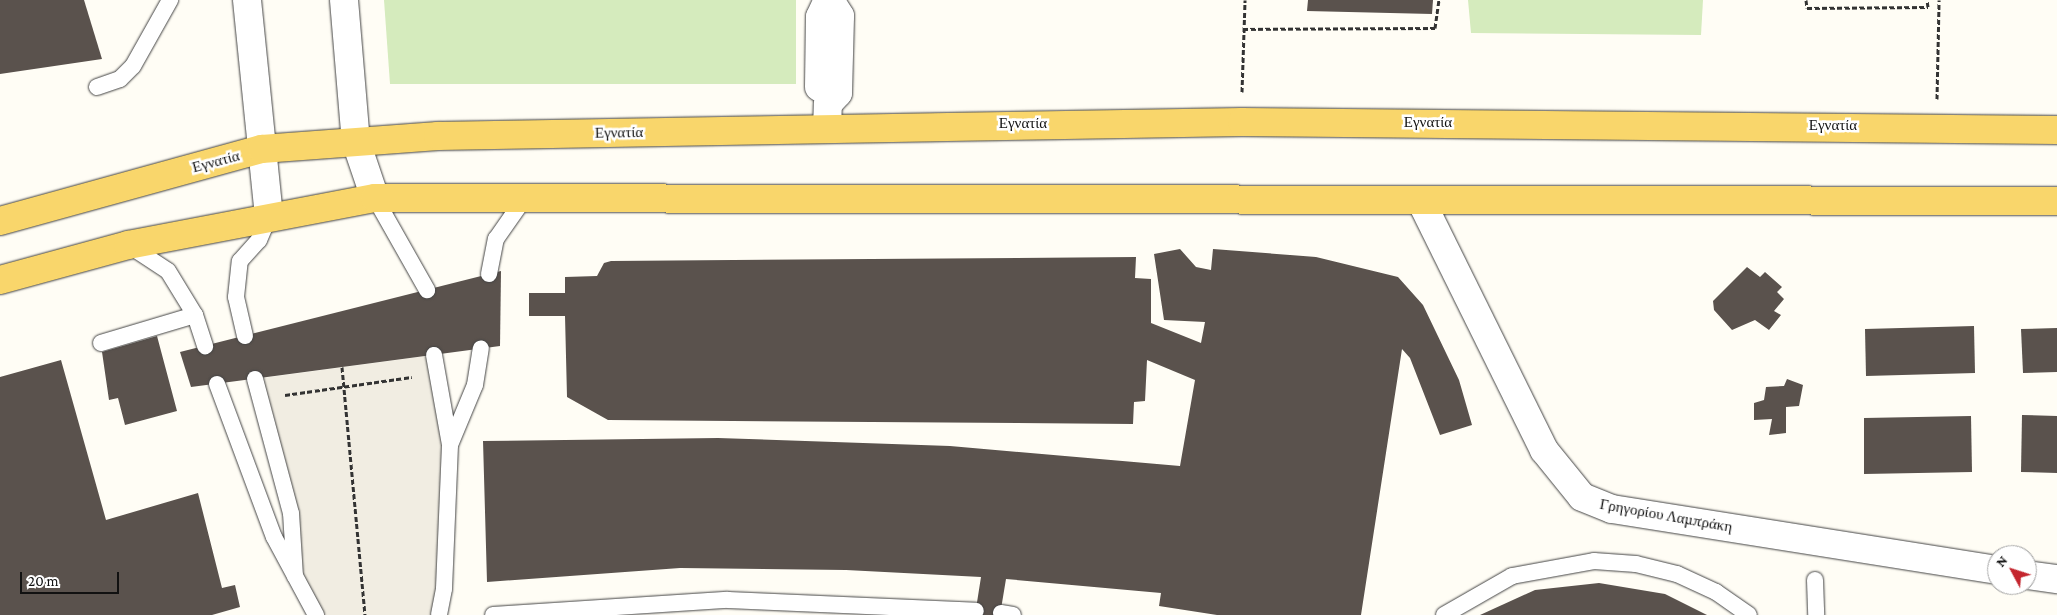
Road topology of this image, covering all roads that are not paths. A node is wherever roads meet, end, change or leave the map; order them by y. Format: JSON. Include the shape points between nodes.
{"nodes":[{"id":1,"x":170,"y":0,"type":"edge"},
{"id":2,"x":247,"y":0,"type":"edge"},
{"id":3,"x":344,"y":0,"type":"edge"},
{"id":4,"x":829,"y":0,"type":"edge"},
{"id":5,"x":97,"y":87,"type":"dead end"},
{"id":6,"x":828,"y":116,"type":"junction"},
{"id":7,"x":2057,"y":130,"type":"edge"},
{"id":8,"x":356,"y":142,"type":"junction"},
{"id":9,"x":262,"y":149,"type":"junction"},
{"id":10,"x":526,"y":196,"type":"junction"},
{"id":11,"x":375,"y":198,"type":"junction"},
{"id":12,"x":1421,"y":201,"type":"junction"},
{"id":13,"x":2057,"y":201,"type":"edge"},
{"id":14,"x":269,"y":216,"type":"junction"},
{"id":15,"x":0,"y":221,"type":"edge"},
{"id":16,"x":128,"y":245,"type":"junction"},
{"id":17,"x":488,"y":274,"type":"dead end"},
{"id":18,"x":0,"y":280,"type":"edge"},
{"id":19,"x":427,"y":290,"type":"dead end"},
{"id":20,"x":195,"y":315,"type":"junction"},
{"id":21,"x":245,"y":336,"type":"dead end"},
{"id":22,"x":101,"y":343,"type":"dead end"},
{"id":23,"x":205,"y":346,"type":"dead end"},
{"id":24,"x":481,"y":348,"type":"dead end"},
{"id":25,"x":434,"y":355,"type":"dead end"},
{"id":26,"x":255,"y":379,"type":"dead end"},
{"id":27,"x":217,"y":384,"type":"dead end"},
{"id":28,"x":450,"y":445,"type":"junction"},
{"id":29,"x":1987,"y":568,"type":"edge"},
{"id":30,"x":295,"y":576,"type":"junction"},
{"id":31,"x":2037,"y":577,"type":"edge"},
{"id":32,"x":1815,"y":580,"type":"dead end"},
{"id":33,"x":2057,"y":580,"type":"edge"},
{"id":34,"x":850,"y":609,"type":"edge"},
{"id":35,"x":976,"y":611,"type":"dead end"},
{"id":36,"x":316,"y":615,"type":"edge"},
{"id":37,"x":439,"y":615,"type":"edge"},
{"id":38,"x":493,"y":615,"type":"edge"},
{"id":39,"x":1444,"y":615,"type":"edge"},
{"id":40,"x":1749,"y":615,"type":"edge"},
{"id":41,"x":1816,"y":615,"type":"edge"}],
"edges":[{"from":1,"to":5,"type":"lane","via":[[133,66],[120,79]]},
{"from":2,"to":9,"type":"street"},
{"from":3,"to":8,"type":"street"},
{"from":4,"to":6,"type":"street","via":[[820,17],[819,93]]},
{"from":6,"to":7,"type":"main road","name":"Εγνατία"},
{"from":6,"to":8,"type":"main road","name":"Εγνατία"},
{"from":8,"to":9,"type":"main road","name":"Εγνατία"},
{"from":8,"to":11,"type":"street"},
{"from":9,"to":14,"type":"street"},
{"from":9,"to":15,"type":"main road","name":"Εγνατία"},
{"from":10,"to":11,"type":"main road"},
{"from":10,"to":12,"type":"main road"},
{"from":10,"to":17,"type":"lane","via":[[496,239]]},
{"from":11,"to":14,"type":"main road"},
{"from":11,"to":19,"type":"lane"},
{"from":12,"to":13,"type":"main road"},
{"from":12,"to":29,"type":"street","name":"Γρηγορίου Λαμπράκη","via":[[1546,454],[1582,497],[1612,509]]},
{"from":14,"to":16,"type":"main road"},
{"from":14,"to":21,"type":"lane","via":[[259,240],[240,261],[236,297]]},
{"from":16,"to":18,"type":"main road"},
{"from":16,"to":20,"type":"lane","via":[[162,265]]},
{"from":20,"to":22,"type":"lane"},
{"from":20,"to":23,"type":"lane"},
{"from":24,"to":28,"type":"lane","via":[[474,385]]},
{"from":25,"to":28,"type":"lane"},
{"from":26,"to":30,"type":"lane","via":[[291,513]]},
{"from":27,"to":30,"type":"lane","via":[[250,479]]},
{"from":28,"to":37,"type":"lane","via":[[444,589]]},
{"from":30,"to":36,"type":"lane"},
{"from":31,"to":33,"type":"street"},
{"from":32,"to":41,"type":"lane"},
{"from":34,"to":35,"type":"lane"},
{"from":34,"to":38,"type":"lane","via":[[666,601]]},
{"from":39,"to":40,"type":"lane","via":[[1512,576],[1594,561],[1636,564],[1677,574],[1716,592]]}]}
